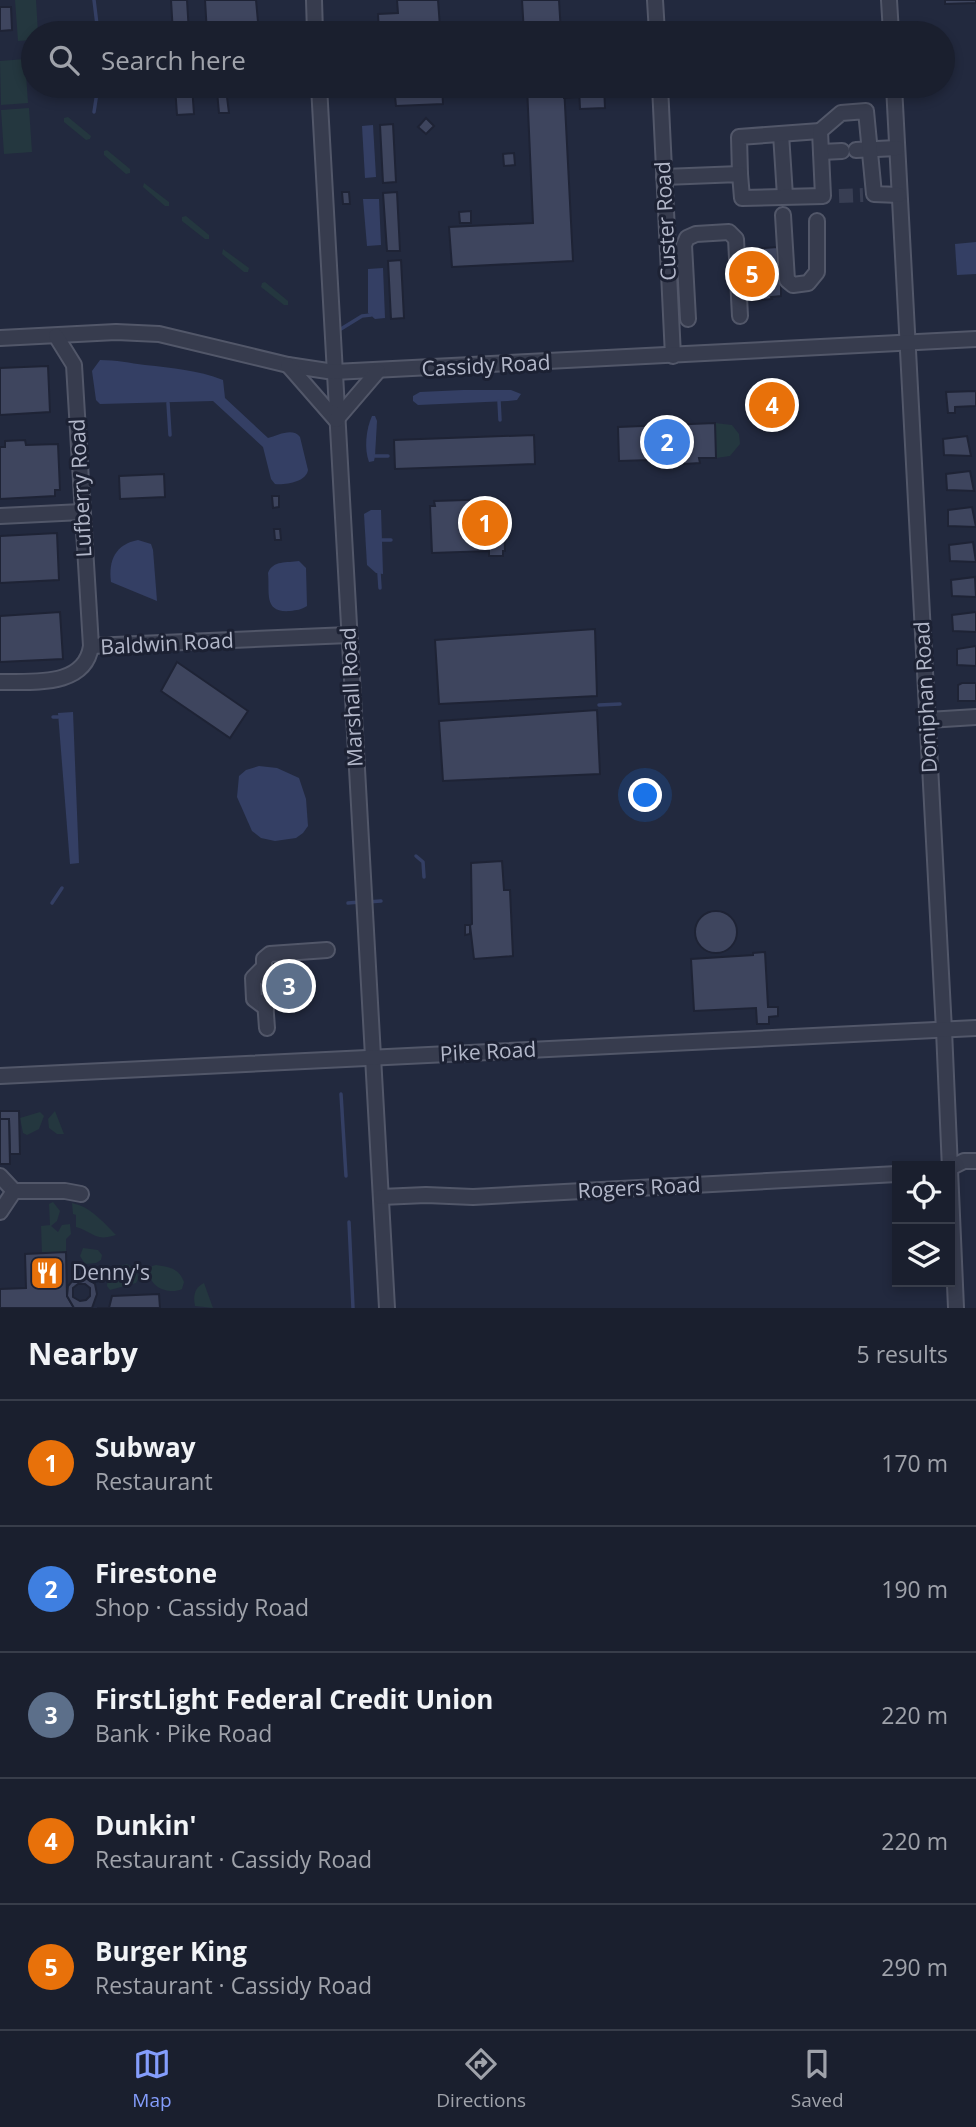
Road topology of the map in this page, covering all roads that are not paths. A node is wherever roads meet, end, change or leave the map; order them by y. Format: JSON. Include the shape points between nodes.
{"nodes":[{"id":1,"x":314,"y":0,"type":"edge"},
{"id":2,"x":656,"y":0,"type":"edge"},
{"id":3,"x":889,"y":0,"type":"edge"},
{"id":4,"x":315,"y":21,"type":"edge"},
{"id":5,"x":657,"y":21,"type":"edge"},
{"id":6,"x":890,"y":21,"type":"edge"},
{"id":7,"x":320,"y":98,"type":"edge"},
{"id":8,"x":661,"y":98,"type":"edge"},
{"id":9,"x":895,"y":98,"type":"edge"},
{"id":10,"x":820,"y":131,"type":"junction"},
{"id":11,"x":781,"y":134,"type":"junction"},
{"id":12,"x":897,"y":148,"type":"junction"},
{"id":13,"x":855,"y":150,"type":"junction"},
{"id":14,"x":821,"y":152,"type":"junction"},
{"id":15,"x":740,"y":174,"type":"junction"},
{"id":16,"x":664,"y":177,"type":"junction"},
{"id":17,"x":823,"y":195,"type":"junction"},
{"id":18,"x":900,"y":195,"type":"junction"},
{"id":19,"x":785,"y":196,"type":"junction"},
{"id":20,"x":839,"y":196,"type":"tunnel mouth"},
{"id":21,"x":783,"y":215,"type":"dead end"},
{"id":22,"x":817,"y":221,"type":"dead end"},
{"id":23,"x":740,"y":316,"type":"dead end"},
{"id":24,"x":688,"y":318,"type":"dead end"},
{"id":25,"x":56,"y":336,"type":"junction"},
{"id":26,"x":0,"y":338,"type":"edge"},
{"id":27,"x":976,"y":339,"type":"edge"},
{"id":28,"x":907,"y":342,"type":"junction"},
{"id":29,"x":673,"y":356,"type":"junction"},
{"id":30,"x":288,"y":365,"type":"junction"},
{"id":31,"x":378,"y":371,"type":"junction"},
{"id":32,"x":334,"y":372,"type":"junction"},
{"id":33,"x":337,"y":420,"type":"junction"},
{"id":34,"x":82,"y":512,"type":"junction"},
{"id":35,"x":0,"y":516,"type":"edge"},
{"id":36,"x":349,"y":635,"type":"junction"},
{"id":37,"x":91,"y":646,"type":"junction"},
{"id":38,"x":0,"y":682,"type":"edge"},
{"id":39,"x":976,"y":718,"type":"edge"},
{"id":40,"x":928,"y":720,"type":"junction"},
{"id":41,"x":327,"y":950,"type":"dead end"},
{"id":42,"x":267,"y":1028,"type":"dead end"},
{"id":43,"x":976,"y":1028,"type":"edge"},
{"id":44,"x":944,"y":1030,"type":"junction"},
{"id":45,"x":373,"y":1058,"type":"junction"},
{"id":46,"x":0,"y":1076,"type":"edge"},
{"id":47,"x":950,"y":1161,"type":"edge"},
{"id":48,"x":976,"y":1161,"type":"edge"},
{"id":49,"x":955,"y":1166,"type":"edge"},
{"id":50,"x":892,"y":1174,"type":"edge"},
{"id":51,"x":0,"y":1176,"type":"edge"},
{"id":52,"x":14,"y":1191,"type":"junction"},
{"id":53,"x":81,"y":1194,"type":"dead end"},
{"id":54,"x":381,"y":1197,"type":"junction"},
{"id":55,"x":0,"y":1212,"type":"edge"},
{"id":56,"x":952,"y":1224,"type":"edge"},
{"id":57,"x":387,"y":1308,"type":"edge"},
{"id":58,"x":956,"y":1308,"type":"edge"}],
"edges":[{"from":1,"to":4,"type":"street"},
{"from":2,"to":5,"type":"street"},
{"from":3,"to":6,"type":"street"},
{"from":7,"to":32,"type":"street","name":"Marshall Road"},
{"from":8,"to":16,"type":"street","name":"Custer Road"},
{"from":9,"to":12,"type":"street","name":"Doniphan Road"},
{"from":10,"to":11,"type":"street"},
{"from":10,"to":13,"type":"street","via":[[841,113],[866,111]]},
{"from":10,"to":14,"type":"street"},
{"from":11,"to":15,"type":"street","via":[[739,137]]},
{"from":11,"to":19,"type":"street"},
{"from":12,"to":13,"type":"street"},
{"from":12,"to":18,"type":"street","name":"Doniphan Road"},
{"from":13,"to":14,"type":"street"},
{"from":13,"to":18,"type":"street","via":[[868,194]]},
{"from":14,"to":17,"type":"street"},
{"from":15,"to":16,"type":"street"},
{"from":15,"to":19,"type":"street","via":[[742,198]]},
{"from":16,"to":29,"type":"street","name":"Custer Road"},
{"from":17,"to":19,"type":"street"},
{"from":17,"to":20,"type":"street"},
{"from":18,"to":28,"type":"street","name":"Doniphan Road"},
{"from":21,"to":22,"type":"street","via":[[786,280],[793,285],[808,283],[817,272]]},
{"from":23,"to":24,"type":"street","via":[[736,239],[729,232],[687,238]]},
{"from":25,"to":26,"type":"street","name":"Cassidy Road"},
{"from":25,"to":30,"type":"street","name":"Cassidy Road","via":[[159,334]]},
{"from":25,"to":34,"type":"street","name":"Lufberry Road","via":[[74,365]]},
{"from":27,"to":28,"type":"street","name":"Cassidy Road"},
{"from":28,"to":29,"type":"street","name":"Cassidy Road"},
{"from":28,"to":40,"type":"street","name":"Doniphan Road"},
{"from":29,"to":31,"type":"street","name":"Cassidy Road"},
{"from":30,"to":32,"type":"street","name":"Cassidy Road"},
{"from":30,"to":33,"type":"street"},
{"from":31,"to":32,"type":"street","name":"Cassidy Road"},
{"from":31,"to":33,"type":"street"},
{"from":32,"to":33,"type":"street","name":"Marshall Road"},
{"from":33,"to":36,"type":"street","name":"Marshall Road"},
{"from":34,"to":35,"type":"street"},
{"from":34,"to":37,"type":"street","name":"Lufberry Road"},
{"from":36,"to":37,"type":"street","name":"Baldwin Road"},
{"from":36,"to":45,"type":"street","name":"Marshall Road"},
{"from":37,"to":38,"type":"street","name":"Baldwin Road","via":[[86,664],[67,676]]},
{"from":39,"to":40,"type":"street"},
{"from":40,"to":44,"type":"street","name":"Doniphan Road"},
{"from":41,"to":42,"type":"street","via":[[270,954],[264,959],[264,972],[253,978],[254,999],[265,1002]]},
{"from":43,"to":44,"type":"street","name":"Pike Road"},
{"from":44,"to":45,"type":"street","name":"Pike Road"},
{"from":44,"to":47,"type":"street","name":"Doniphan Road"},
{"from":45,"to":46,"type":"street","name":"Pike Road"},
{"from":45,"to":54,"type":"street","name":"Marshall Road"},
{"from":48,"to":49,"type":"street"},
{"from":50,"to":54,"type":"street","name":"Rogers Road","via":[[473,1197]]},
{"from":51,"to":52,"type":"street"},
{"from":52,"to":53,"type":"street"},
{"from":52,"to":55,"type":"street"},
{"from":54,"to":57,"type":"street","name":"Marshall Road"},
{"from":56,"to":58,"type":"street","name":"Doniphan Road"}]}
